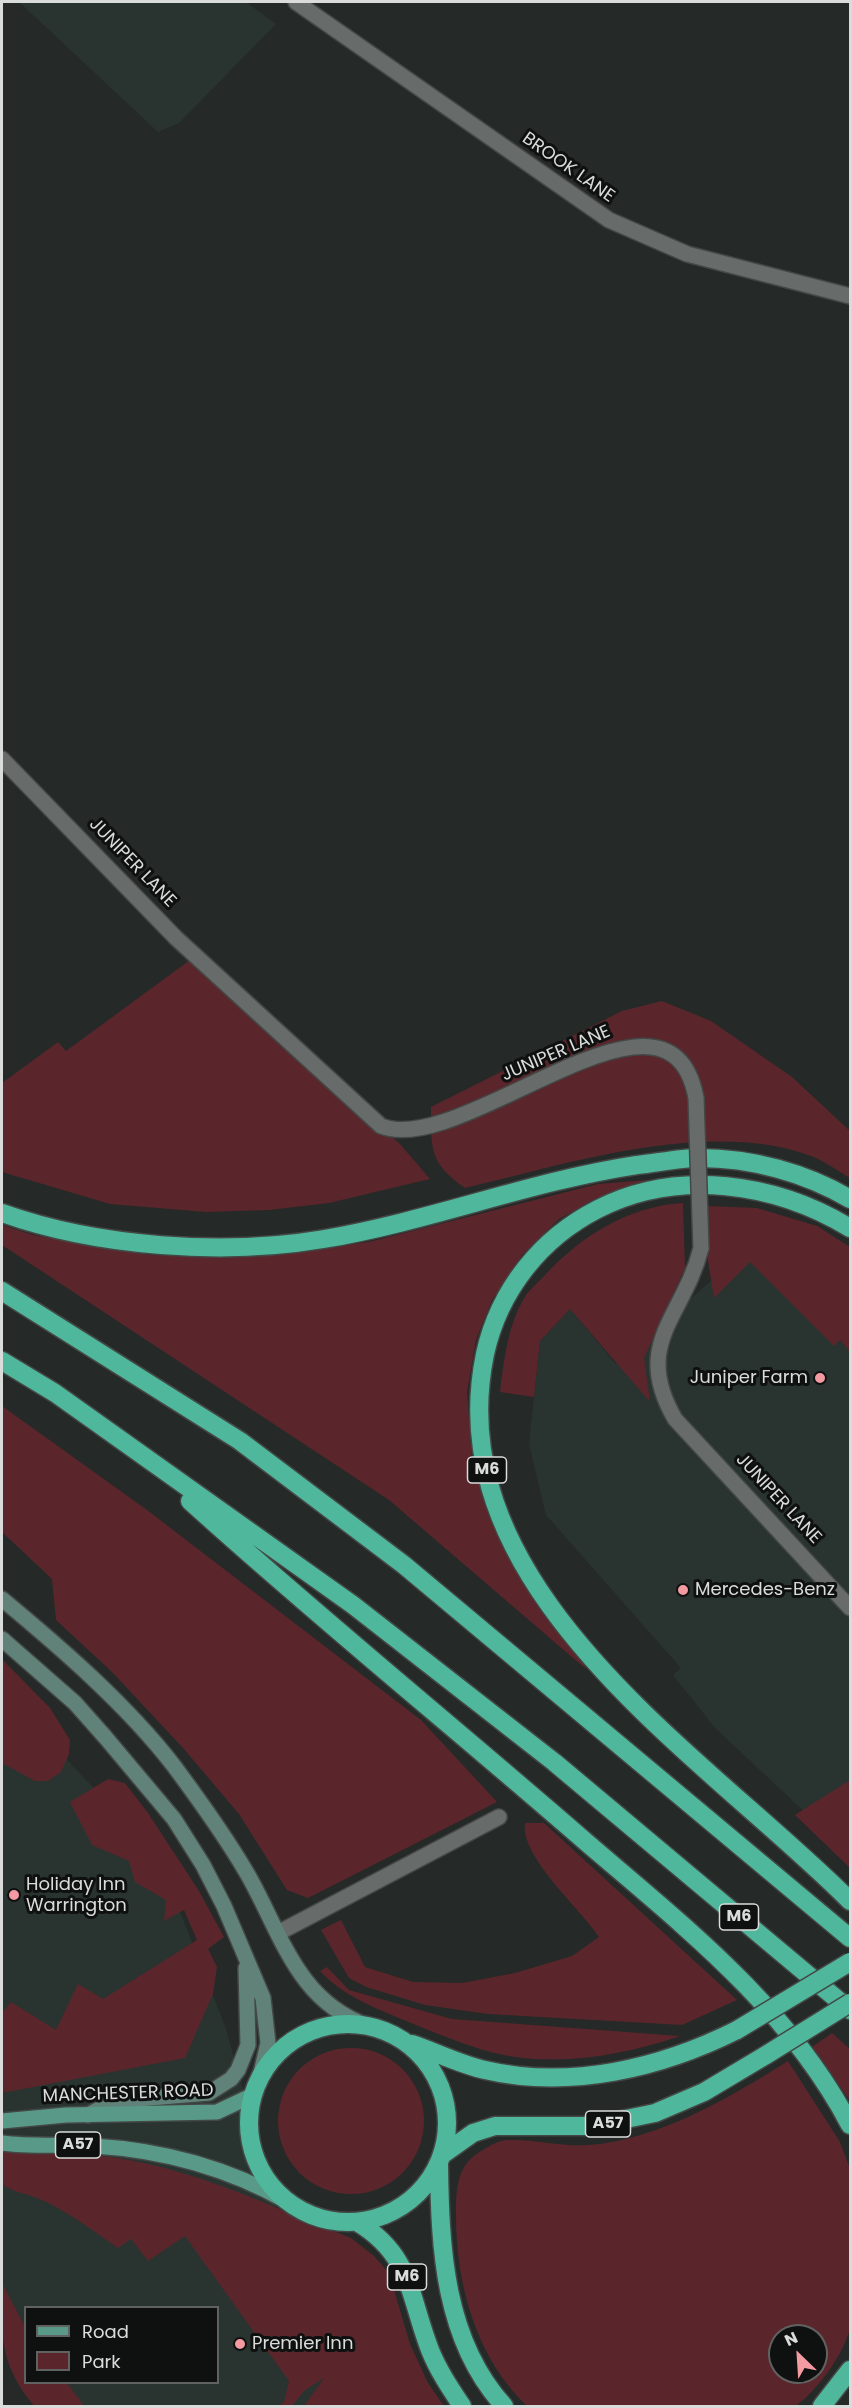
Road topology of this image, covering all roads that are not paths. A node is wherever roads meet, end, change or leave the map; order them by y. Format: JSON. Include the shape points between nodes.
{"nodes":[{"id":1,"x":296,"y":2,"type":"edge"},
{"id":2,"x":850,"y":296,"type":"edge"},
{"id":3,"x":2,"y":759,"type":"edge"},
{"id":4,"x":850,"y":1199,"type":"edge"},
{"id":5,"x":2,"y":1213,"type":"edge"},
{"id":6,"x":850,"y":1228,"type":"edge"},
{"id":7,"x":2,"y":1292,"type":"edge"},
{"id":8,"x":2,"y":1361,"type":"edge"},
{"id":9,"x":130,"y":1447,"type":"junction"},
{"id":10,"x":2,"y":1599,"type":"edge"},
{"id":11,"x":850,"y":1608,"type":"edge"},
{"id":12,"x":2,"y":1639,"type":"edge"},
{"id":13,"x":499,"y":1818,"type":"dead end"},
{"id":14,"x":850,"y":1900,"type":"edge"},
{"id":15,"x":278,"y":1933,"type":"junction"},
{"id":16,"x":850,"y":1938,"type":"edge"},
{"id":17,"x":245,"y":1959,"type":"junction"},
{"id":18,"x":850,"y":1962,"type":"edge"},
{"id":19,"x":850,"y":2003,"type":"edge"},
{"id":20,"x":850,"y":2010,"type":"edge"},
{"id":21,"x":368,"y":2026,"type":"junction"},
{"id":22,"x":404,"y":2041,"type":"junction"},
{"id":23,"x":260,"y":2077,"type":"junction"},
{"id":24,"x":253,"y":2095,"type":"junction"},
{"id":25,"x":88,"y":2115,"type":"junction"},
{"id":26,"x":2,"y":2121,"type":"edge"},
{"id":27,"x":850,"y":2125,"type":"edge"},
{"id":28,"x":2,"y":2143,"type":"edge"},
{"id":29,"x":440,"y":2160,"type":"junction"},
{"id":30,"x":288,"y":2202,"type":"junction"},
{"id":31,"x":357,"y":2222,"type":"junction"},
{"id":32,"x":850,"y":2370,"type":"edge"},
{"id":33,"x":462,"y":2406,"type":"edge"},
{"id":34,"x":504,"y":2406,"type":"edge"},
{"id":35,"x":822,"y":2406,"type":"edge"}],
"edges":[{"from":1,"to":2,"type":"street","name":"BROOK LANE","via":[[609,220],[687,254]]},
{"from":3,"to":11,"type":"street","name":"JUNIPER LANE","bridge":true,"via":[[176,938],[381,1126],[403,1131],[451,1121],[614,1048],[660,1048],[673,1054],[689,1072],[696,1098],[701,1248],[658,1351],[658,1377],[664,1400],[675,1419]]},
{"from":4,"to":5,"type":"highway","via":[[790,1172],[699,1158],[582,1173],[460,1208],[323,1239],[261,1244],[174,1245],[106,1238]]},
{"from":6,"to":14,"type":"highway","number":"M6","via":[[797,1201],[727,1186],[669,1187],[606,1205],[582,1217],[544,1246],[510,1290],[488,1341],[479,1411],[483,1455],[493,1494],[526,1567],[549,1605],[632,1700]]},
{"from":7,"to":16,"type":"highway","via":[[240,1441],[395,1558]]},
{"from":8,"to":9,"type":"highway","number":"M6"},
{"from":9,"to":20,"type":"highway","number":"M6","via":[[353,1605],[554,1762]]},
{"from":9,"to":27,"type":"highway","number":"M6","via":[[291,1593],[453,1726],[729,1966],[806,2052]]},
{"from":10,"to":15,"type":"main road","via":[[96,1683],[172,1764],[221,1832]]},
{"from":12,"to":17,"type":"main road","via":[[75,1703],[174,1819],[224,1906]]},
{"from":13,"to":15,"type":"street"},
{"from":15,"to":21,"type":"main road","via":[[302,1977],[320,1998],[345,2018]]},
{"from":17,"to":23,"type":"main road","via":[[263,1998],[268,2021],[268,2043]]},
{"from":17,"to":25,"type":"main road","via":[[248,2045],[231,2079],[209,2093],[114,2101]]},
{"from":18,"to":22,"type":"highway","number":"A57","bridge":true,"via":[[701,2048],[666,2060],[601,2073],[522,2076],[484,2070]]},
{"from":19,"to":29,"type":"highway","number":"A57","bridge":true,"via":[[704,2092],[655,2113],[592,2126],[495,2126],[473,2133]]},
{"from":21,"to":22,"type":"highway","number":"A57"},
{"from":21,"to":23,"type":"highway","number":"A57","via":[[345,2024],[308,2033],[284,2048]]},
{"from":22,"to":29,"type":"highway","number":"A57","via":[[424,2059],[440,2085],[447,2126]]},
{"from":23,"to":24,"type":"highway","number":"A57"},
{"from":24,"to":25,"type":"main road","name":"MANCHESTER ROAD","number":"A57","via":[[217,2112]]},
{"from":24,"to":30,"type":"highway","number":"A57","via":[[249,2126],[254,2153],[265,2177]]},
{"from":25,"to":26,"type":"main road","name":"MANCHESTER ROAD","number":"A57"},
{"from":28,"to":30,"type":"main road","number":"A57","via":[[96,2146],[155,2153],[246,2180]]},
{"from":29,"to":31,"type":"highway","number":"A57","via":[[425,2185],[406,2203],[384,2215]]},
{"from":29,"to":34,"type":"highway","number":"M6","via":[[439,2233],[454,2314],[480,2374]]},
{"from":30,"to":31,"type":"highway","number":"A57","via":[[326,2220]]},
{"from":31,"to":33,"type":"highway","number":"M6","via":[[382,2240],[400,2262],[430,2349]]},
{"from":32,"to":35,"type":"highway"}]}
